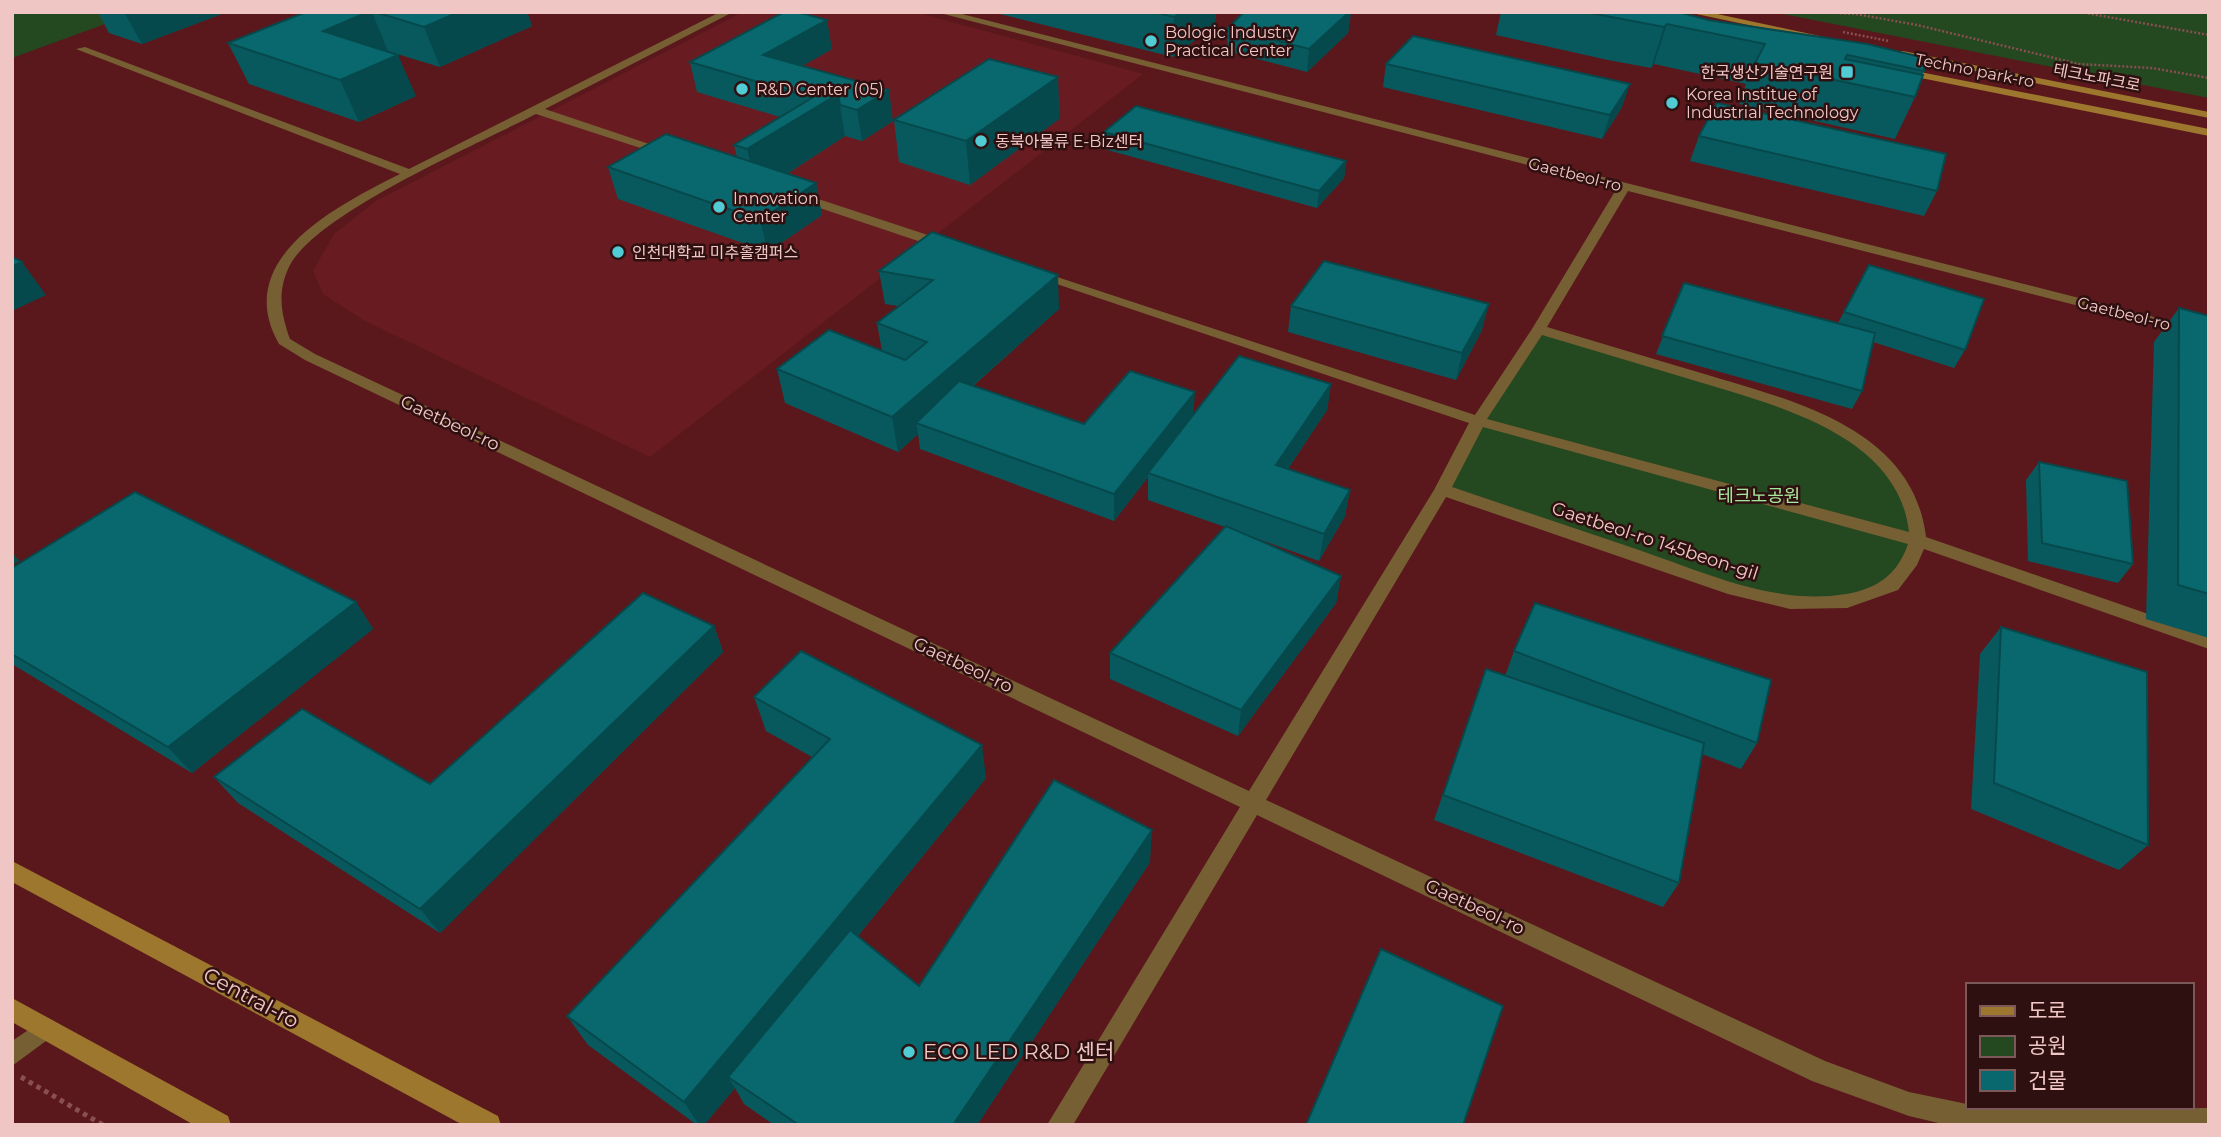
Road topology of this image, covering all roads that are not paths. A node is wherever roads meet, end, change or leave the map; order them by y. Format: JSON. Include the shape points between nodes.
{"nodes":[{"id":1,"x":728,"y":12,"type":"edge"},
{"id":2,"x":941,"y":12,"type":"edge"},
{"id":3,"x":1692,"y":12,"type":"edge"},
{"id":4,"x":1837,"y":41,"type":"edge"},
{"id":5,"x":81,"y":49,"type":"dead end"},
{"id":6,"x":1890,"y":51,"type":"edge"},
{"id":7,"x":1884,"y":67,"type":"edge"},
{"id":8,"x":536,"y":110,"type":"junction"},
{"id":9,"x":2209,"y":115,"type":"edge"},
{"id":10,"x":2209,"y":133,"type":"edge"},
{"id":11,"x":677,"y":157,"type":"edge"},
{"id":12,"x":410,"y":174,"type":"junction"},
{"id":13,"x":1624,"y":187,"type":"junction"},
{"id":14,"x":781,"y":191,"type":"edge"},
{"id":15,"x":965,"y":252,"type":"edge"},
{"id":16,"x":1017,"y":269,"type":"edge"},
{"id":17,"x":1539,"y":329,"type":"junction"},
{"id":18,"x":2209,"y":335,"type":"edge"},
{"id":19,"x":1478,"y":421,"type":"junction"},
{"id":20,"x":1442,"y":490,"type":"junction"},
{"id":21,"x":1918,"y":541,"type":"junction"},
{"id":22,"x":2209,"y":642,"type":"edge"},
{"id":23,"x":1253,"y":802,"type":"junction"},
{"id":24,"x":12,"y":871,"type":"edge"},
{"id":25,"x":12,"y":1009,"type":"edge"},
{"id":26,"x":46,"y":1028,"type":"junction"},
{"id":27,"x":15,"y":1065,"type":"edge"},
{"id":28,"x":2209,"y":1121,"type":"edge"},
{"id":29,"x":219,"y":1125,"type":"edge"},
{"id":30,"x":489,"y":1125,"type":"edge"},
{"id":31,"x":1059,"y":1125,"type":"edge"}],
"edges":[{"from":1,"to":8,"type":"street","name":"Gaetbeol-ro"},
{"from":2,"to":13,"type":"street","name":"Gaetbeol-ro"},
{"from":3,"to":4,"type":"street"},
{"from":5,"to":12,"type":"street"},
{"from":6,"to":9,"type":"street","name":"테크노파크로"},
{"from":7,"to":10,"type":"street","name":"Techno park-ro"},
{"from":8,"to":11,"type":"street"},
{"from":8,"to":12,"type":"street","name":"Gaetbeol-ro"},
{"from":12,"to":23,"type":"street","name":"Gaetbeol-ro","via":[[342,209],[306,235],[287,262],[273,304],[284,341]]},
{"from":13,"to":17,"type":"street"},
{"from":13,"to":18,"type":"street","name":"Gaetbeol-ro"},
{"from":14,"to":15,"type":"street"},
{"from":16,"to":19,"type":"street"},
{"from":17,"to":19,"type":"street"},
{"from":17,"to":21,"type":"street","via":[[1797,407],[1847,433],[1879,457],[1903,488],[1915,514]]},
{"from":19,"to":20,"type":"street"},
{"from":19,"to":21,"type":"street"},
{"from":20,"to":21,"type":"street","name":"Gaetbeol-ro 145beon-gil","via":[[1734,589],[1790,602],[1847,601],[1892,585],[1911,562]]},
{"from":20,"to":23,"type":"street"},
{"from":21,"to":22,"type":"street"},
{"from":23,"to":28,"type":"street","name":"Gaetbeol-ro","via":[[1821,1072],[1909,1104],[1993,1122]]},
{"from":23,"to":31,"type":"street"},
{"from":24,"to":30,"type":"street","name":"Central-ro"},
{"from":25,"to":26,"type":"street"},
{"from":26,"to":27,"type":"lane"},
{"from":26,"to":29,"type":"street"}]}
